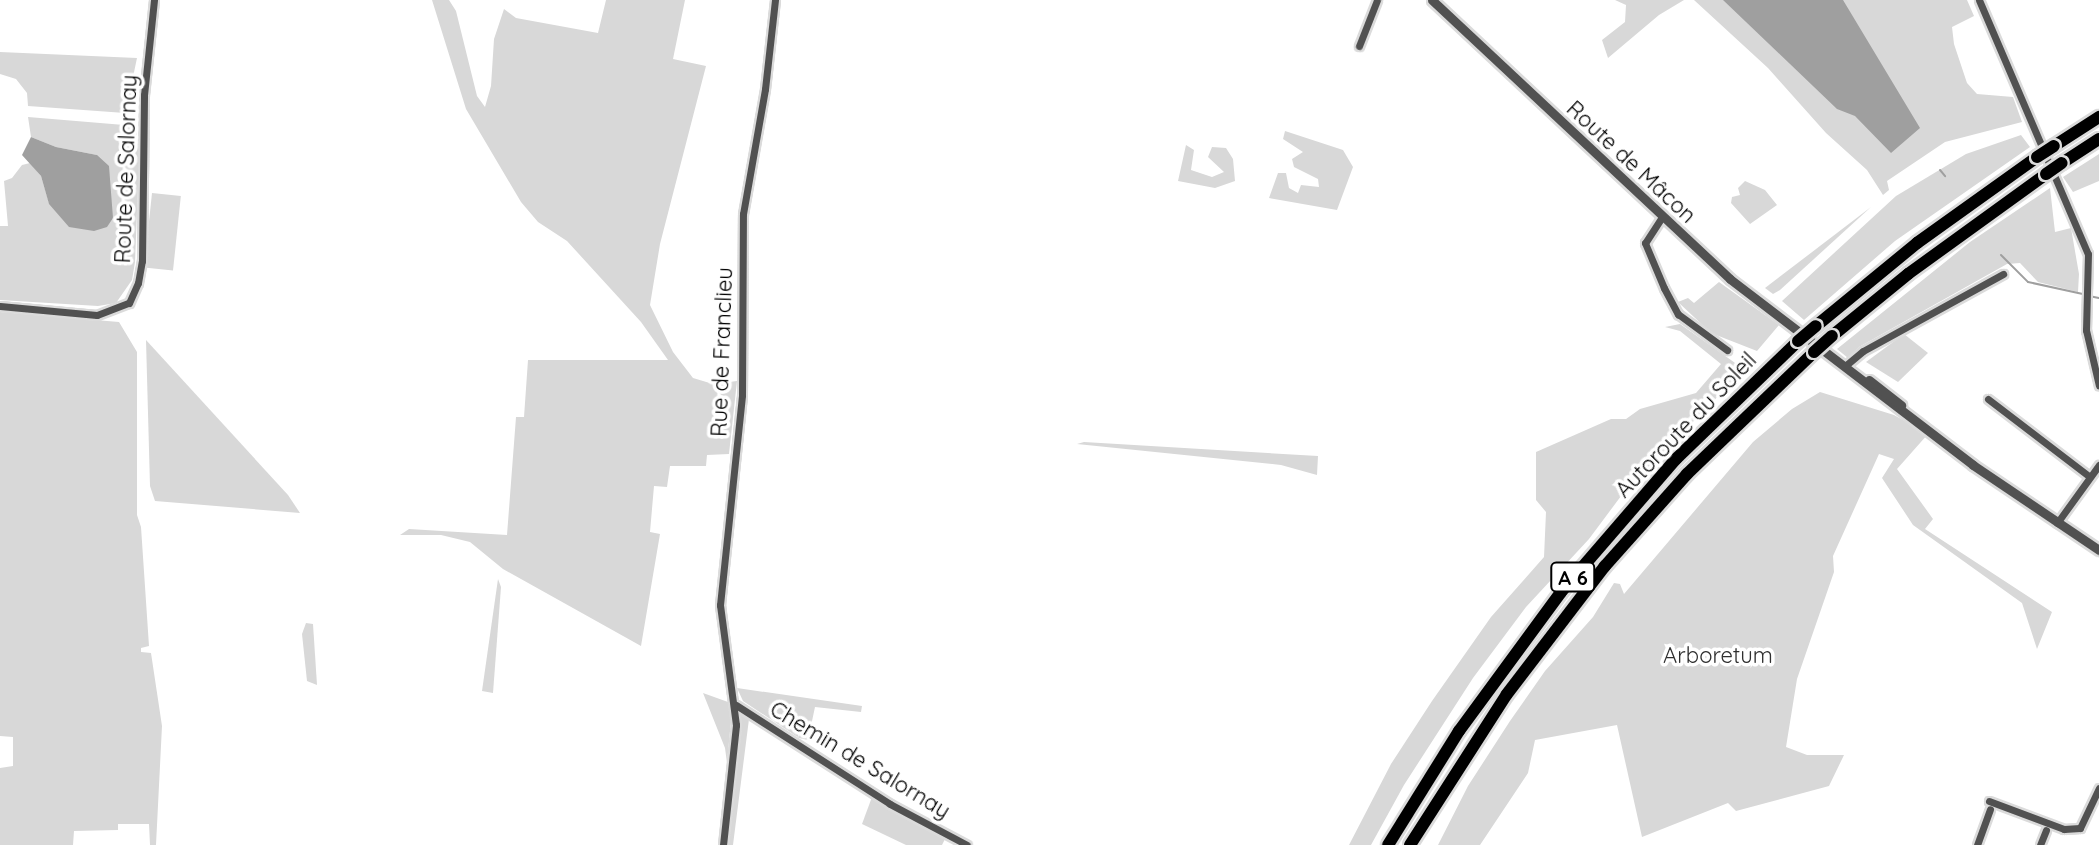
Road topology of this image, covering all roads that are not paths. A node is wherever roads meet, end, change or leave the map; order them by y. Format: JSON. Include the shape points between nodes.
{"nodes":[{"id":1,"x":154,"y":0,"type":"edge"},
{"id":2,"x":775,"y":0,"type":"edge"},
{"id":3,"x":1377,"y":0,"type":"edge"},
{"id":4,"x":1432,"y":0,"type":"edge"},
{"id":5,"x":1979,"y":0,"type":"edge"},
{"id":6,"x":1359,"y":46,"type":"dead end"},
{"id":7,"x":2099,"y":117,"type":"edge"},
{"id":8,"x":2099,"y":139,"type":"edge"},
{"id":9,"x":1662,"y":217,"type":"junction"},
{"id":10,"x":2088,"y":254,"type":"junction"},
{"id":11,"x":2099,"y":258,"type":"edge"},
{"id":12,"x":2003,"y":274,"type":"dead end"},
{"id":13,"x":0,"y":306,"type":"edge"},
{"id":14,"x":1808,"y":345,"type":"junction"},
{"id":15,"x":1727,"y":350,"type":"dead end"},
{"id":16,"x":1845,"y":366,"type":"junction"},
{"id":17,"x":2099,"y":386,"type":"edge"},
{"id":18,"x":1988,"y":399,"type":"dead end"},
{"id":19,"x":2099,"y":465,"type":"edge"},
{"id":20,"x":2090,"y":477,"type":"junction"},
{"id":21,"x":2057,"y":523,"type":"junction"},
{"id":22,"x":2099,"y":550,"type":"edge"},
{"id":23,"x":736,"y":705,"type":"junction"},
{"id":24,"x":2099,"y":788,"type":"edge"},
{"id":25,"x":2046,"y":830,"type":"dead end"},
{"id":26,"x":723,"y":845,"type":"edge"},
{"id":27,"x":967,"y":845,"type":"edge"},
{"id":28,"x":1388,"y":845,"type":"edge"},
{"id":29,"x":1410,"y":845,"type":"edge"},
{"id":30,"x":1977,"y":845,"type":"edge"},
{"id":31,"x":2040,"y":845,"type":"edge"}],
"edges":[{"from":1,"to":13,"type":"street","name":"Route de Salornay","via":[[144,95],[142,261],[129,303],[97,315]]},
{"from":2,"to":23,"type":"street","name":"Rue de Franclieu","via":[[743,214],[742,395],[720,605],[730,693]]},
{"from":3,"to":6,"type":"street"},
{"from":4,"to":9,"type":"street","name":"Route de Mâcon"},
{"from":5,"to":10,"type":"street"},
{"from":7,"to":14,"type":"highway","name":"Autoroute du Soleil","number":"A 6","bridge":true,"via":[[1917,243],[1816,326]]},
{"from":8,"to":14,"type":"highway","name":"Autoroute du Soleil","number":"A 6","bridge":true,"via":[[1908,274],[1832,336]]},
{"from":9,"to":14,"type":"street","name":"Route de Mâcon"},
{"from":9,"to":15,"type":"street","via":[[1645,243],[1664,288],[1678,314]]},
{"from":10,"to":11,"type":"street"},
{"from":10,"to":17,"type":"street","via":[[2086,330]]},
{"from":12,"to":16,"type":"street"},
{"from":14,"to":16,"type":"street","name":"Route de Mâcon"},
{"from":14,"to":28,"type":"highway","name":"Autoroute du Soleil","number":"A 6","via":[[1676,459],[1561,592],[1459,731]]},
{"from":14,"to":29,"type":"highway","name":"Autoroute du Soleil","number":"A 6","via":[[1597,576],[1507,694]]},
{"from":16,"to":21,"type":"street","name":"Route de Mâcon"},
{"from":18,"to":20,"type":"street"},
{"from":19,"to":20,"type":"street"},
{"from":20,"to":21,"type":"street"},
{"from":21,"to":22,"type":"street","name":"Route de Mâcon"},
{"from":23,"to":26,"type":"street","name":"Rue de Franclieu"},
{"from":23,"to":27,"type":"street","name":"Chemin de Salornay","via":[[890,804]]},
{"from":24,"to":30,"type":"street","via":[[2080,828],[2064,829],[1990,805]]},
{"from":25,"to":31,"type":"street"}]}
